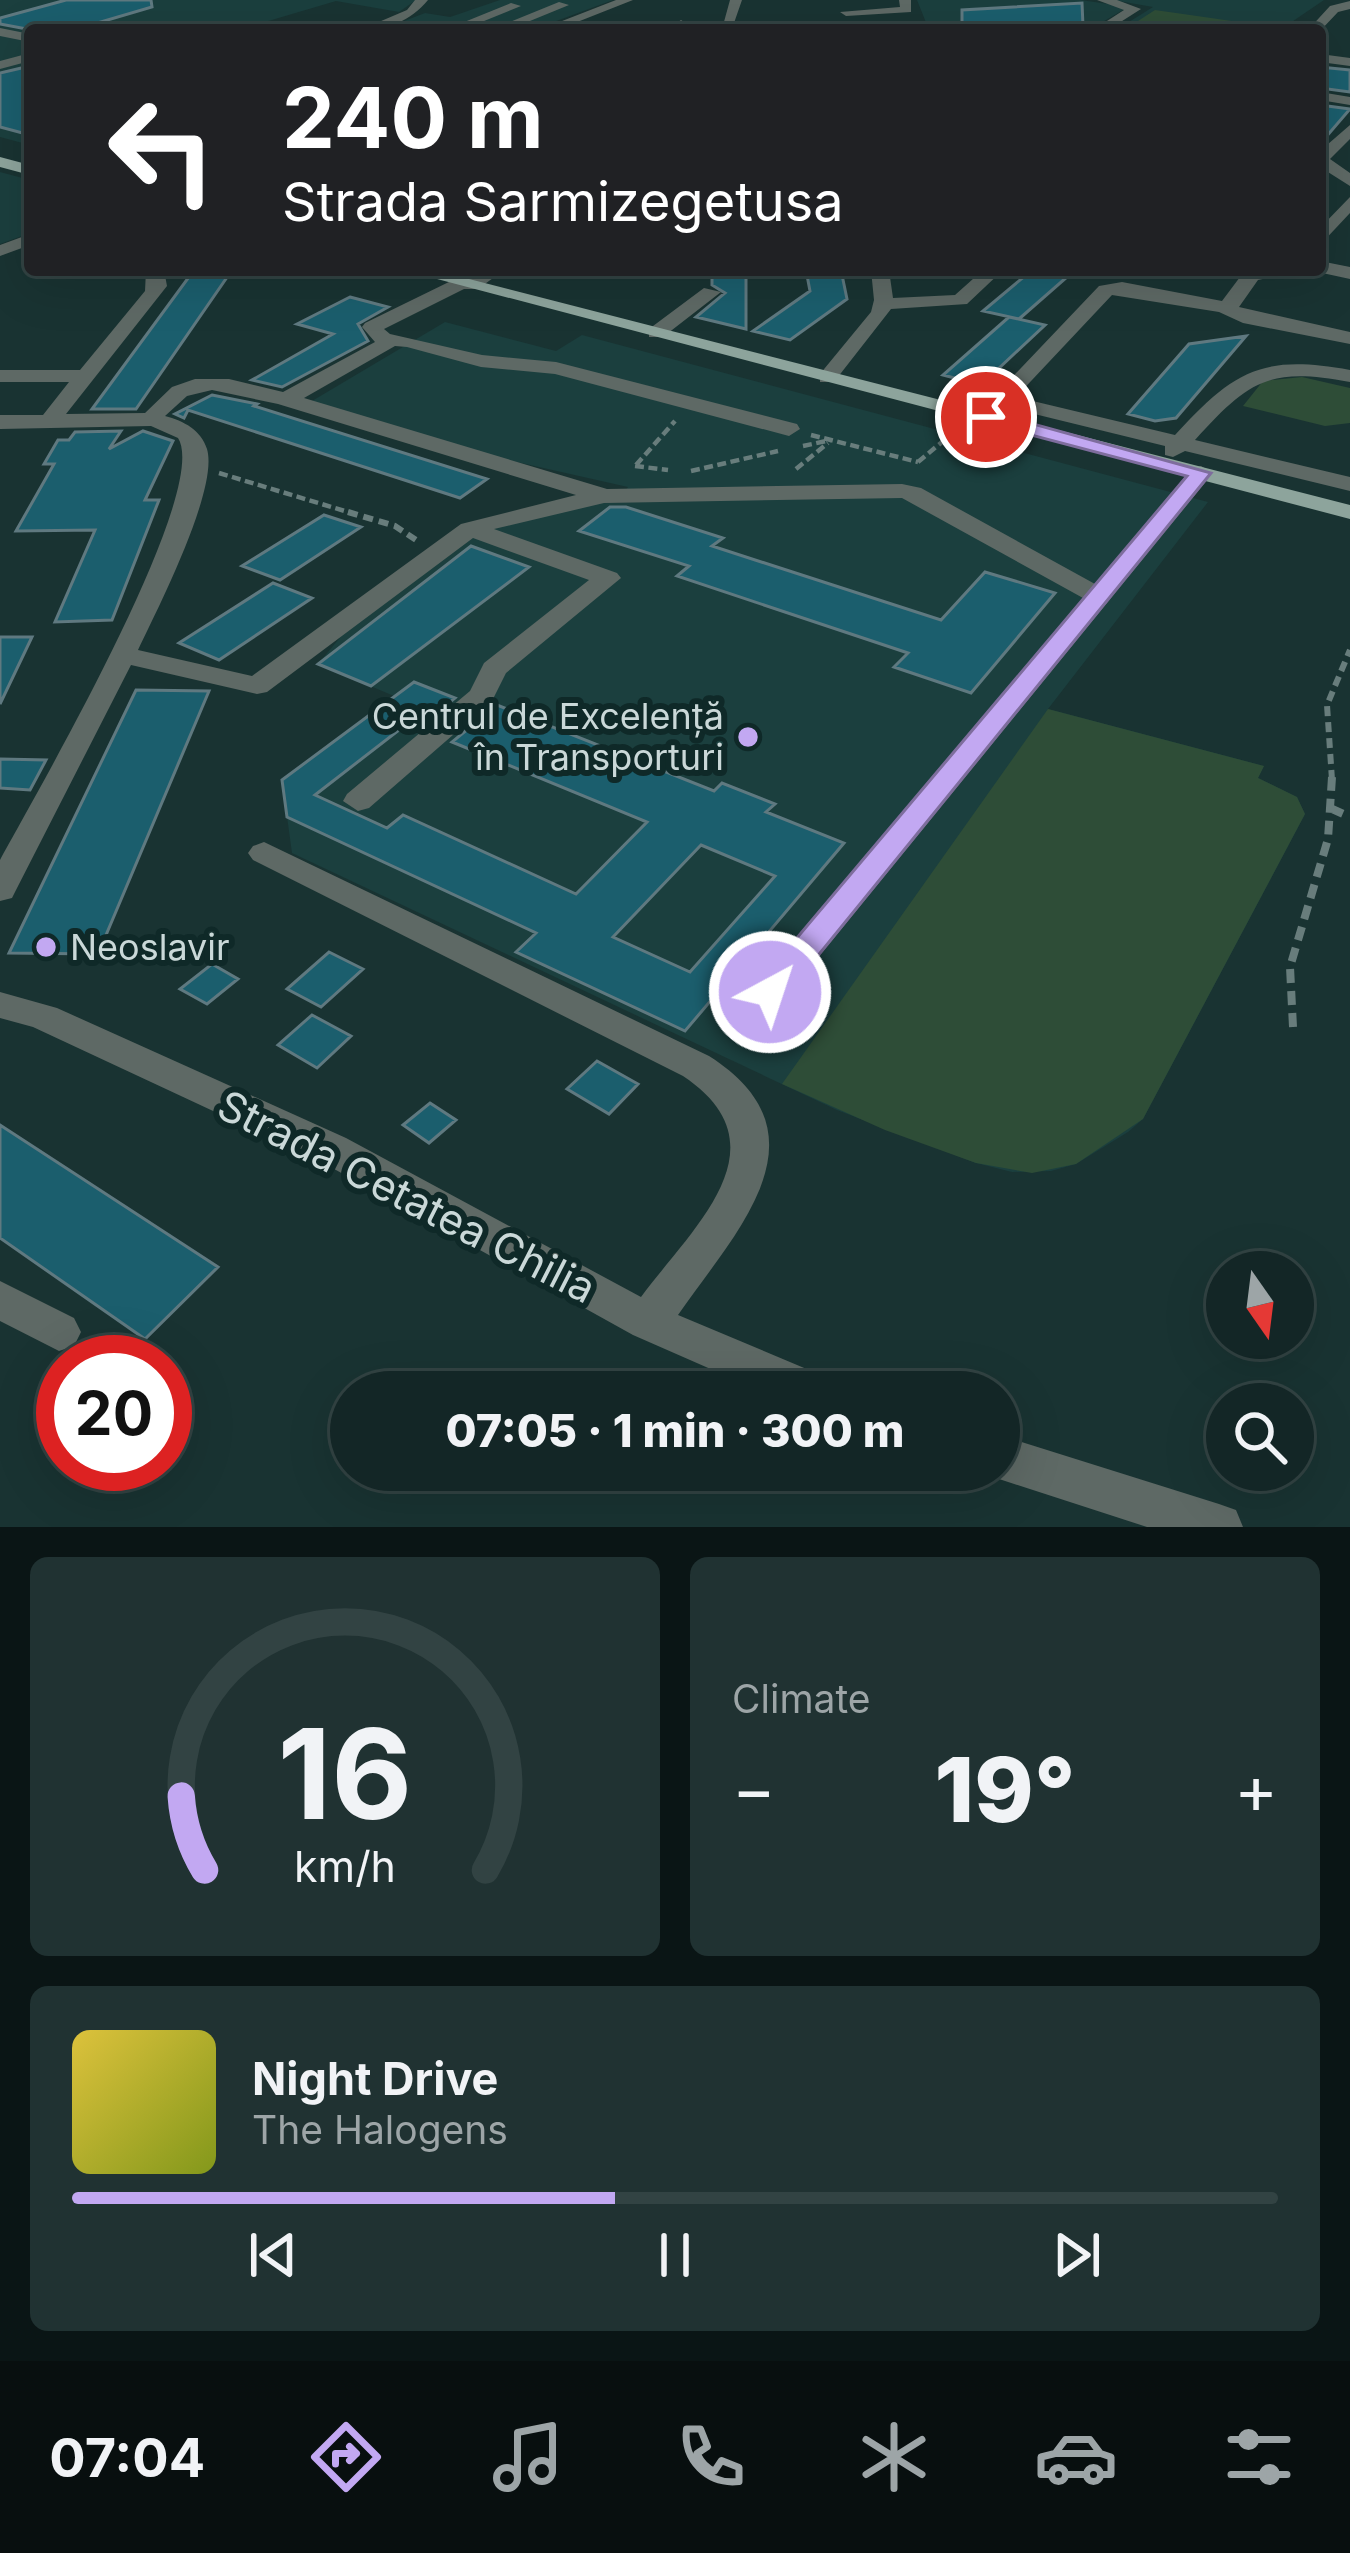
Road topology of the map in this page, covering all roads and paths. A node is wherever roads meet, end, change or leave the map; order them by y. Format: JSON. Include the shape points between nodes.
{"nodes":[{"id":1,"x":422,"y":0,"type":"edge"},
{"id":2,"x":531,"y":0,"type":"edge"},
{"id":3,"x":575,"y":0,"type":"edge"},
{"id":4,"x":607,"y":0,"type":"edge"},
{"id":5,"x":627,"y":0,"type":"edge"},
{"id":6,"x":905,"y":0,"type":"edge"},
{"id":7,"x":1103,"y":0,"type":"edge"},
{"id":8,"x":1350,"y":5,"type":"edge"},
{"id":9,"x":845,"y":6,"type":"edge"},
{"id":10,"x":372,"y":14,"type":"dead end"},
{"id":11,"x":394,"y":20,"type":"junction"},
{"id":12,"x":383,"y":24,"type":"edge"},
{"id":13,"x":466,"y":24,"type":"edge"},
{"id":14,"x":512,"y":24,"type":"edge"},
{"id":15,"x":542,"y":24,"type":"edge"},
{"id":16,"x":561,"y":24,"type":"edge"},
{"id":17,"x":1109,"y":24,"type":"edge"},
{"id":18,"x":1320,"y":24,"type":"edge"},
{"id":19,"x":1350,"y":130,"type":"edge"},
{"id":20,"x":1326,"y":154,"type":"edge"},
{"id":21,"x":1326,"y":168,"type":"edge"},
{"id":22,"x":1346,"y":193,"type":"edge"},
{"id":23,"x":1326,"y":229,"type":"edge"},
{"id":24,"x":156,"y":276,"type":"edge"},
{"id":25,"x":881,"y":276,"type":"edge"},
{"id":26,"x":987,"y":276,"type":"edge"},
{"id":27,"x":1250,"y":276,"type":"edge"},
{"id":28,"x":455,"y":279,"type":"edge"},
{"id":29,"x":711,"y":292,"type":"dead end"},
{"id":30,"x":884,"y":304,"type":"junction"},
{"id":31,"x":1225,"y":307,"type":"junction"},
{"id":32,"x":656,"y":333,"type":"junction"},
{"id":33,"x":1350,"y":338,"type":"edge"},
{"id":34,"x":387,"y":340,"type":"junction"},
{"id":35,"x":0,"y":376,"type":"edge"},
{"id":36,"x":86,"y":376,"type":"junction"},
{"id":37,"x":1350,"y":376,"type":"edge"},
{"id":38,"x":827,"y":378,"type":"junction"},
{"id":39,"x":286,"y":399,"type":"junction"},
{"id":40,"x":690,"y":403,"type":"junction"},
{"id":41,"x":994,"y":408,"type":"junction"},
{"id":42,"x":163,"y":421,"type":"junction"},
{"id":43,"x":0,"y":422,"type":"edge"},
{"id":44,"x":50,"y":422,"type":"junction"},
{"id":45,"x":962,"y":425,"type":"dead end"},
{"id":46,"x":789,"y":429,"type":"joint"},
{"id":47,"x":831,"y":440,"type":"junction"},
{"id":48,"x":1181,"y":441,"type":"junction"},
{"id":49,"x":918,"y":462,"type":"junction"},
{"id":50,"x":1161,"y":463,"type":"junction"},
{"id":51,"x":198,"y":471,"type":"junction"},
{"id":52,"x":1201,"y":473,"type":"junction"},
{"id":53,"x":779,"y":482,"type":"dead end"},
{"id":54,"x":1350,"y":484,"type":"edge"},
{"id":55,"x":884,"y":491,"type":"junction"},
{"id":56,"x":611,"y":493,"type":"junction"},
{"id":57,"x":1350,"y":512,"type":"edge"},
{"id":58,"x":470,"y":529,"type":"junction"},
{"id":59,"x":437,"y":553,"type":"junction"},
{"id":60,"x":1101,"y":598,"type":"junction"},
{"id":61,"x":1350,"y":650,"type":"edge"},
{"id":62,"x":122,"y":655,"type":"junction"},
{"id":63,"x":358,"y":801,"type":"dead end"},
{"id":64,"x":1330,"y":808,"type":"junction"},
{"id":65,"x":1350,"y":817,"type":"edge"},
{"id":66,"x":264,"y":853,"type":"dead end"},
{"id":67,"x":0,"y":890,"type":"edge"},
{"id":68,"x":770,"y":992,"type":"dead end"},
{"id":69,"x":0,"y":1005,"type":"edge"},
{"id":70,"x":1293,"y":1027,"type":"dead end"},
{"id":71,"x":0,"y":1299,"type":"edge"},
{"id":72,"x":648,"y":1322,"type":"junction"},
{"id":73,"x":59,"y":1332,"type":"dead end"},
{"id":74,"x":763,"y":1371,"type":"edge"},
{"id":75,"x":1020,"y":1464,"type":"edge"},
{"id":76,"x":1219,"y":1527,"type":"edge"}],
"edges":[{"from":1,"to":11,"type":"street"},
{"from":2,"to":13,"type":"street"},
{"from":3,"to":14,"type":"street"},
{"from":4,"to":15,"type":"street"},
{"from":5,"to":16,"type":"street"},
{"from":6,"to":9,"type":"street","via":[[902,11]]},
{"from":7,"to":17,"type":"street","via":[[1135,9]]},
{"from":8,"to":18,"type":"street"},
{"from":10,"to":11,"type":"street"},
{"from":11,"to":12,"type":"street"},
{"from":19,"to":20,"type":"street"},
{"from":21,"to":22,"type":"street"},
{"from":22,"to":23,"type":"street"},
{"from":24,"to":36,"type":"street","via":[[153,294]]},
{"from":25,"to":30,"type":"street"},
{"from":26,"to":30,"type":"street","via":[[960,300]]},
{"from":27,"to":31,"type":"street"},
{"from":28,"to":32,"type":"main road"},
{"from":28,"to":34,"type":"street","via":[[372,327]]},
{"from":29,"to":32,"type":"street"},
{"from":30,"to":38,"type":"street"},
{"from":31,"to":33,"type":"street"},
{"from":31,"to":41,"type":"street","via":[[1106,290]]},
{"from":32,"to":38,"type":"main road"},
{"from":34,"to":39,"type":"street"},
{"from":34,"to":40,"type":"street","via":[[481,362],[556,368]]},
{"from":35,"to":36,"type":"street"},
{"from":36,"to":44,"type":"street"},
{"from":37,"to":48,"type":"street","via":[[1307,368],[1252,374]]},
{"from":38,"to":41,"type":"main road"},
{"from":39,"to":42,"type":"street","via":[[229,384],[195,385],[166,396]]},
{"from":39,"to":56,"type":"street"},
{"from":40,"to":46,"type":"street"},
{"from":40,"to":56,"type":"path"},
{"from":41,"to":48,"type":"street"},
{"from":41,"to":50,"type":"main road"},
{"from":42,"to":44,"type":"street"},
{"from":42,"to":51,"type":"street","via":[[188,436]]},
{"from":43,"to":44,"type":"street"},
{"from":45,"to":49,"type":"path"},
{"from":46,"to":47,"type":"path"},
{"from":47,"to":49,"type":"path"},
{"from":47,"to":53,"type":"path"},
{"from":47,"to":56,"type":"path"},
{"from":48,"to":50,"type":"street"},
{"from":48,"to":54,"type":"street"},
{"from":49,"to":55,"type":"path"},
{"from":50,"to":52,"type":"main road"},
{"from":51,"to":59,"type":"path","via":[[395,526]]},
{"from":51,"to":62,"type":"street"},
{"from":52,"to":57,"type":"main road"},
{"from":52,"to":60,"type":"street"},
{"from":55,"to":56,"type":"street"},
{"from":55,"to":60,"type":"street","via":[[921,495]]},
{"from":56,"to":58,"type":"street"},
{"from":58,"to":59,"type":"street"},
{"from":58,"to":63,"type":"street","via":[[608,578],[494,669],[482,695]]},
{"from":59,"to":62,"type":"street","via":[[257,686]]},
{"from":60,"to":68,"type":"street"},
{"from":61,"to":64,"type":"path","via":[[1327,705]]},
{"from":62,"to":67,"type":"street"},
{"from":64,"to":65,"type":"path"},
{"from":64,"to":70,"type":"path","via":[[1290,967]]},
{"from":66,"to":72,"type":"street","via":[[720,1079],[754,1136],[752,1168]]},
{"from":69,"to":72,"type":"street","name":"Strada Cetatea Chilia","via":[[44,1017],[332,1149]]},
{"from":71,"to":73,"type":"street"},
{"from":72,"to":74,"type":"street","name":"Strada Cetatea Chilia"},
{"from":75,"to":76,"type":"street"}]}
